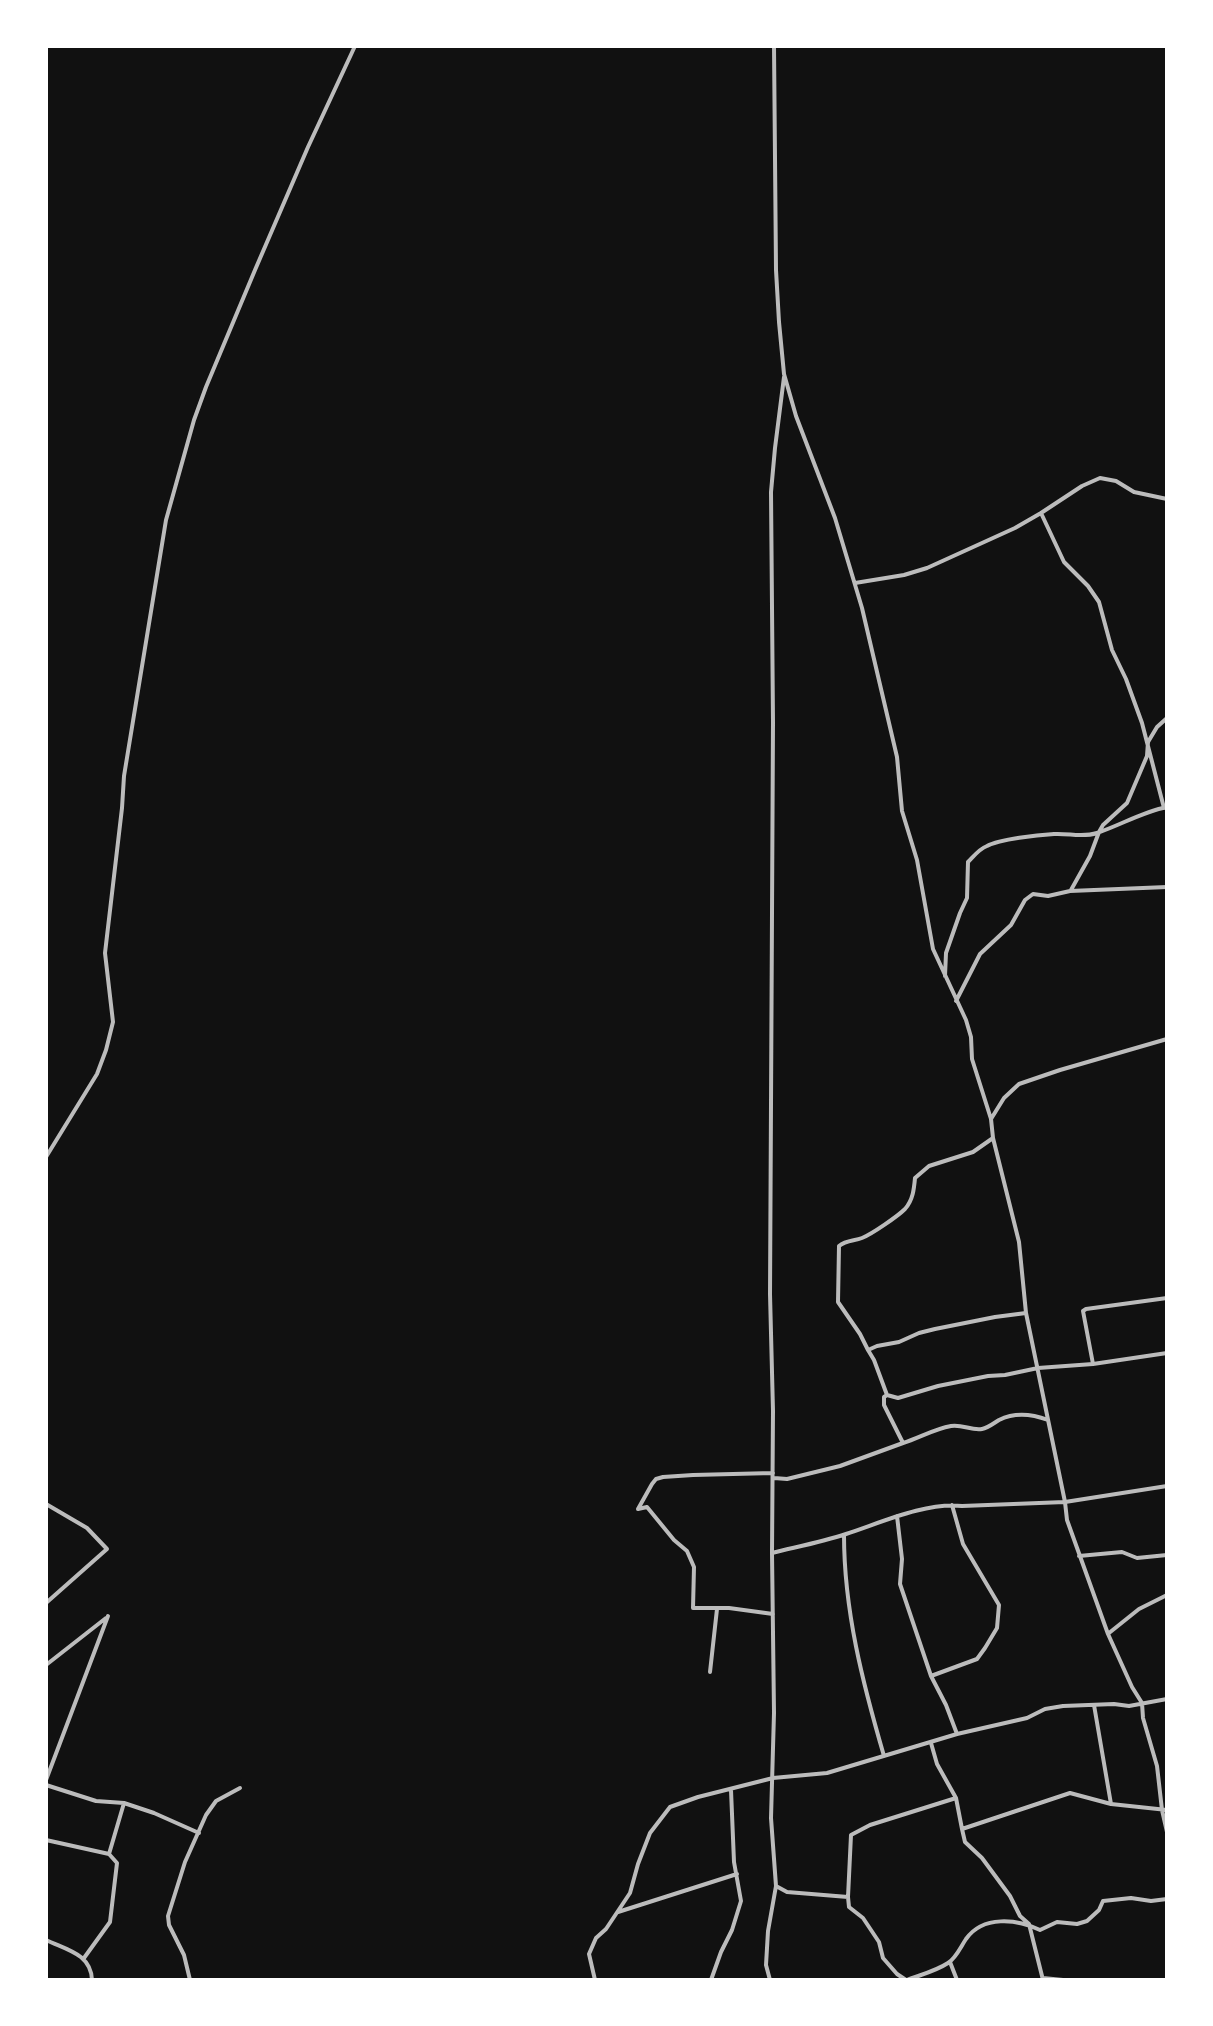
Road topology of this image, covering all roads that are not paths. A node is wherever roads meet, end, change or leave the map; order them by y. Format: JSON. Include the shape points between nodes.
{"nodes":[{"id":1,"x":355,"y":46,"type":"edge"},
{"id":2,"x":774,"y":46,"type":"edge"},
{"id":3,"x":784,"y":374,"type":"junction"},
{"id":4,"x":1167,"y":499,"type":"edge"},
{"id":5,"x":1041,"y":513,"type":"junction"},
{"id":6,"x":855,"y":583,"type":"junction"},
{"id":7,"x":1167,"y":718,"type":"edge"},
{"id":8,"x":1148,"y":742,"type":"junction"},
{"id":9,"x":1166,"y":808,"type":"edge"},
{"id":10,"x":1099,"y":832,"type":"junction"},
{"id":11,"x":1167,"y":887,"type":"edge"},
{"id":12,"x":1070,"y":891,"type":"junction"},
{"id":13,"x":945,"y":978,"type":"junction"},
{"id":14,"x":956,"y":1001,"type":"junction"},
{"id":15,"x":1167,"y":1039,"type":"edge"},
{"id":16,"x":991,"y":1119,"type":"junction"},
{"id":17,"x":993,"y":1138,"type":"junction"},
{"id":18,"x":46,"y":1157,"type":"edge"},
{"id":19,"x":1167,"y":1298,"type":"edge"},
{"id":20,"x":1026,"y":1313,"type":"junction"},
{"id":21,"x":868,"y":1350,"type":"junction"},
{"id":22,"x":1167,"y":1353,"type":"edge"},
{"id":23,"x":1093,"y":1364,"type":"junction"},
{"id":24,"x":1038,"y":1368,"type":"junction"},
{"id":25,"x":887,"y":1395,"type":"junction"},
{"id":26,"x":1048,"y":1420,"type":"junction"},
{"id":27,"x":903,"y":1443,"type":"junction"},
{"id":28,"x":773,"y":1476,"type":"junction"},
{"id":29,"x":1167,"y":1486,"type":"edge"},
{"id":30,"x":1065,"y":1502,"type":"junction"},
{"id":31,"x":46,"y":1504,"type":"edge"},
{"id":32,"x":952,"y":1505,"type":"junction"},
{"id":33,"x":897,"y":1516,"type":"junction"},
{"id":34,"x":844,"y":1535,"type":"junction"},
{"id":35,"x":772,"y":1553,"type":"junction"},
{"id":36,"x":1167,"y":1555,"type":"edge"},
{"id":37,"x":1079,"y":1556,"type":"junction"},
{"id":38,"x":1167,"y":1595,"type":"edge"},
{"id":39,"x":46,"y":1603,"type":"edge"},
{"id":40,"x":717,"y":1609,"type":"junction"},
{"id":41,"x":773,"y":1614,"type":"junction"},
{"id":42,"x":1108,"y":1634,"type":"junction"},
{"id":43,"x":46,"y":1665,"type":"edge"},
{"id":44,"x":710,"y":1672,"type":"dead end"},
{"id":45,"x":931,"y":1676,"type":"junction"},
{"id":46,"x":1167,"y":1699,"type":"edge"},
{"id":47,"x":1142,"y":1703,"type":"junction"},
{"id":48,"x":1094,"y":1705,"type":"junction"},
{"id":49,"x":957,"y":1734,"type":"junction"},
{"id":50,"x":931,"y":1743,"type":"junction"},
{"id":51,"x":884,"y":1756,"type":"junction"},
{"id":52,"x":773,"y":1778,"type":"junction"},
{"id":53,"x":46,"y":1783,"type":"edge"},
{"id":54,"x":240,"y":1788,"type":"dead end"},
{"id":55,"x":731,"y":1790,"type":"junction"},
{"id":56,"x":956,"y":1798,"type":"junction"},
{"id":57,"x":124,"y":1803,"type":"junction"},
{"id":58,"x":1111,"y":1804,"type":"junction"},
{"id":59,"x":1164,"y":1810,"type":"edge"},
{"id":60,"x":962,"y":1829,"type":"junction"},
{"id":61,"x":1167,"y":1832,"type":"edge"},
{"id":62,"x":199,"y":1833,"type":"junction"},
{"id":63,"x":46,"y":1840,"type":"edge"},
{"id":64,"x":109,"y":1854,"type":"junction"},
{"id":65,"x":737,"y":1874,"type":"junction"},
{"id":66,"x":776,"y":1886,"type":"junction"},
{"id":67,"x":848,"y":1897,"type":"junction"},
{"id":68,"x":1167,"y":1899,"type":"edge"},
{"id":69,"x":618,"y":1912,"type":"junction"},
{"id":70,"x":1029,"y":1924,"type":"junction"},
{"id":71,"x":46,"y":1940,"type":"edge"},
{"id":72,"x":84,"y":1958,"type":"junction"},
{"id":73,"x":950,"y":1962,"type":"junction"},
{"id":74,"x":1043,"y":1979,"type":"edge"},
{"id":75,"x":92,"y":1980,"type":"edge"},
{"id":76,"x":190,"y":1980,"type":"edge"},
{"id":77,"x":595,"y":1980,"type":"edge"},
{"id":78,"x":711,"y":1980,"type":"edge"},
{"id":79,"x":770,"y":1980,"type":"edge"},
{"id":80,"x":907,"y":1980,"type":"edge"},
{"id":81,"x":957,"y":1980,"type":"edge"},
{"id":82,"x":1063,"y":1980,"type":"edge"}],
"edges":[{"from":1,"to":18,"type":"street","via":[[206,387],[177,480],[124,776],[105,953],[113,1022],[97,1074]]},
{"from":2,"to":3,"type":"street","via":[[776,270]]},
{"from":3,"to":6,"type":"street"},
{"from":3,"to":28,"type":"street","via":[[771,492]]},
{"from":4,"to":5,"type":"street","via":[[1100,478]]},
{"from":5,"to":6,"type":"street","via":[[927,568]]},
{"from":5,"to":8,"type":"street","via":[[1064,562],[1099,602]]},
{"from":6,"to":13,"type":"street","via":[[897,757],[902,811],[933,949]]},
{"from":7,"to":8,"type":"street"},
{"from":8,"to":9,"type":"street"},
{"from":8,"to":10,"type":"street","via":[[1127,803]]},
{"from":9,"to":10,"type":"street"},
{"from":10,"to":12,"type":"street"},
{"from":10,"to":13,"type":"street","via":[[1005,841],[979,851],[968,862],[967,898],[946,953]]},
{"from":11,"to":12,"type":"street"},
{"from":12,"to":14,"type":"street","via":[[1033,894],[1025,900],[1011,925],[980,954]]},
{"from":13,"to":14,"type":"street"},
{"from":14,"to":16,"type":"street","via":[[966,1020]]},
{"from":15,"to":16,"type":"street","via":[[1019,1084]]},
{"from":16,"to":17,"type":"street"},
{"from":17,"to":20,"type":"street","via":[[1019,1242]]},
{"from":17,"to":21,"type":"street","via":[[973,1152],[929,1166],[915,1178],[906,1208],[872,1234],[839,1246],[838,1302]]},
{"from":19,"to":23,"type":"street","via":[[1083,1311]]},
{"from":20,"to":21,"type":"street","via":[[935,1329]]},
{"from":20,"to":24,"type":"street"},
{"from":21,"to":25,"type":"street"},
{"from":22,"to":23,"type":"street"},
{"from":23,"to":24,"type":"street"},
{"from":24,"to":25,"type":"street","via":[[898,1398]]},
{"from":24,"to":26,"type":"street"},
{"from":25,"to":27,"type":"street","via":[[884,1405]]},
{"from":26,"to":27,"type":"street","via":[[1013,1415],[979,1430],[949,1426]]},
{"from":26,"to":30,"type":"street"},
{"from":27,"to":28,"type":"street","via":[[840,1466],[787,1479]]},
{"from":28,"to":35,"type":"street"},
{"from":28,"to":40,"type":"street","via":[[663,1477],[652,1484],[638,1509],[647,1507],[687,1551],[694,1567],[693,1608]]},
{"from":29,"to":30,"type":"street"},
{"from":30,"to":32,"type":"street"},
{"from":30,"to":37,"type":"street"},
{"from":31,"to":39,"type":"street","via":[[87,1528],[107,1549]]},
{"from":32,"to":33,"type":"street"},
{"from":32,"to":45,"type":"street","via":[[963,1544],[999,1605],[997,1628],[977,1659]]},
{"from":33,"to":34,"type":"street"},
{"from":33,"to":45,"type":"street","via":[[900,1584]]},
{"from":34,"to":35,"type":"street"},
{"from":34,"to":51,"type":"street","via":[[852,1629]]},
{"from":35,"to":41,"type":"street"},
{"from":36,"to":37,"type":"street"},
{"from":37,"to":42,"type":"street"},
{"from":38,"to":42,"type":"street"},
{"from":40,"to":41,"type":"street"},
{"from":40,"to":44,"type":"street"},
{"from":41,"to":52,"type":"street"},
{"from":42,"to":47,"type":"street"},
{"from":43,"to":53,"type":"street","via":[[108,1616]]},
{"from":45,"to":49,"type":"street"},
{"from":46,"to":47,"type":"street"},
{"from":47,"to":48,"type":"street"},
{"from":47,"to":59,"type":"street"},
{"from":48,"to":49,"type":"street","via":[[1045,1709]]},
{"from":48,"to":58,"type":"street"},
{"from":49,"to":50,"type":"street"},
{"from":50,"to":51,"type":"street"},
{"from":50,"to":56,"type":"street"},
{"from":51,"to":52,"type":"street","via":[[827,1773]]},
{"from":52,"to":55,"type":"street"},
{"from":52,"to":66,"type":"street"},
{"from":53,"to":57,"type":"street","via":[[96,1801]]},
{"from":54,"to":62,"type":"street","via":[[210,1807]]},
{"from":55,"to":65,"type":"street"},
{"from":55,"to":69,"type":"street","via":[[670,1807],[650,1833]]},
{"from":56,"to":60,"type":"street"},
{"from":56,"to":67,"type":"street","via":[[851,1835]]},
{"from":57,"to":62,"type":"street"},
{"from":57,"to":64,"type":"street"},
{"from":58,"to":59,"type":"street"},
{"from":58,"to":60,"type":"street","via":[[1070,1793]]},
{"from":59,"to":61,"type":"street"},
{"from":60,"to":70,"type":"street","via":[[965,1842]]},
{"from":62,"to":76,"type":"street","via":[[168,1916]]},
{"from":63,"to":64,"type":"street"},
{"from":64,"to":72,"type":"street","via":[[118,1868],[110,1922]]},
{"from":65,"to":69,"type":"street"},
{"from":65,"to":78,"type":"street","via":[[741,1901]]},
{"from":66,"to":67,"type":"street","via":[[787,1892]]},
{"from":66,"to":79,"type":"street","via":[[768,1931]]},
{"from":67,"to":80,"type":"street","via":[[849,1907],[879,1942],[883,1958]]},
{"from":68,"to":70,"type":"street","via":[[1103,1901],[1087,1921],[1057,1922],[1040,1930]]},
{"from":69,"to":77,"type":"street","via":[[589,1954]]},
{"from":70,"to":73,"type":"street","via":[[988,1923],[973,1931]]},
{"from":70,"to":74,"type":"street"},
{"from":71,"to":72,"type":"street"},
{"from":72,"to":75,"type":"street"},
{"from":73,"to":80,"type":"street"},
{"from":73,"to":81,"type":"street"},
{"from":74,"to":82,"type":"street"}]}
